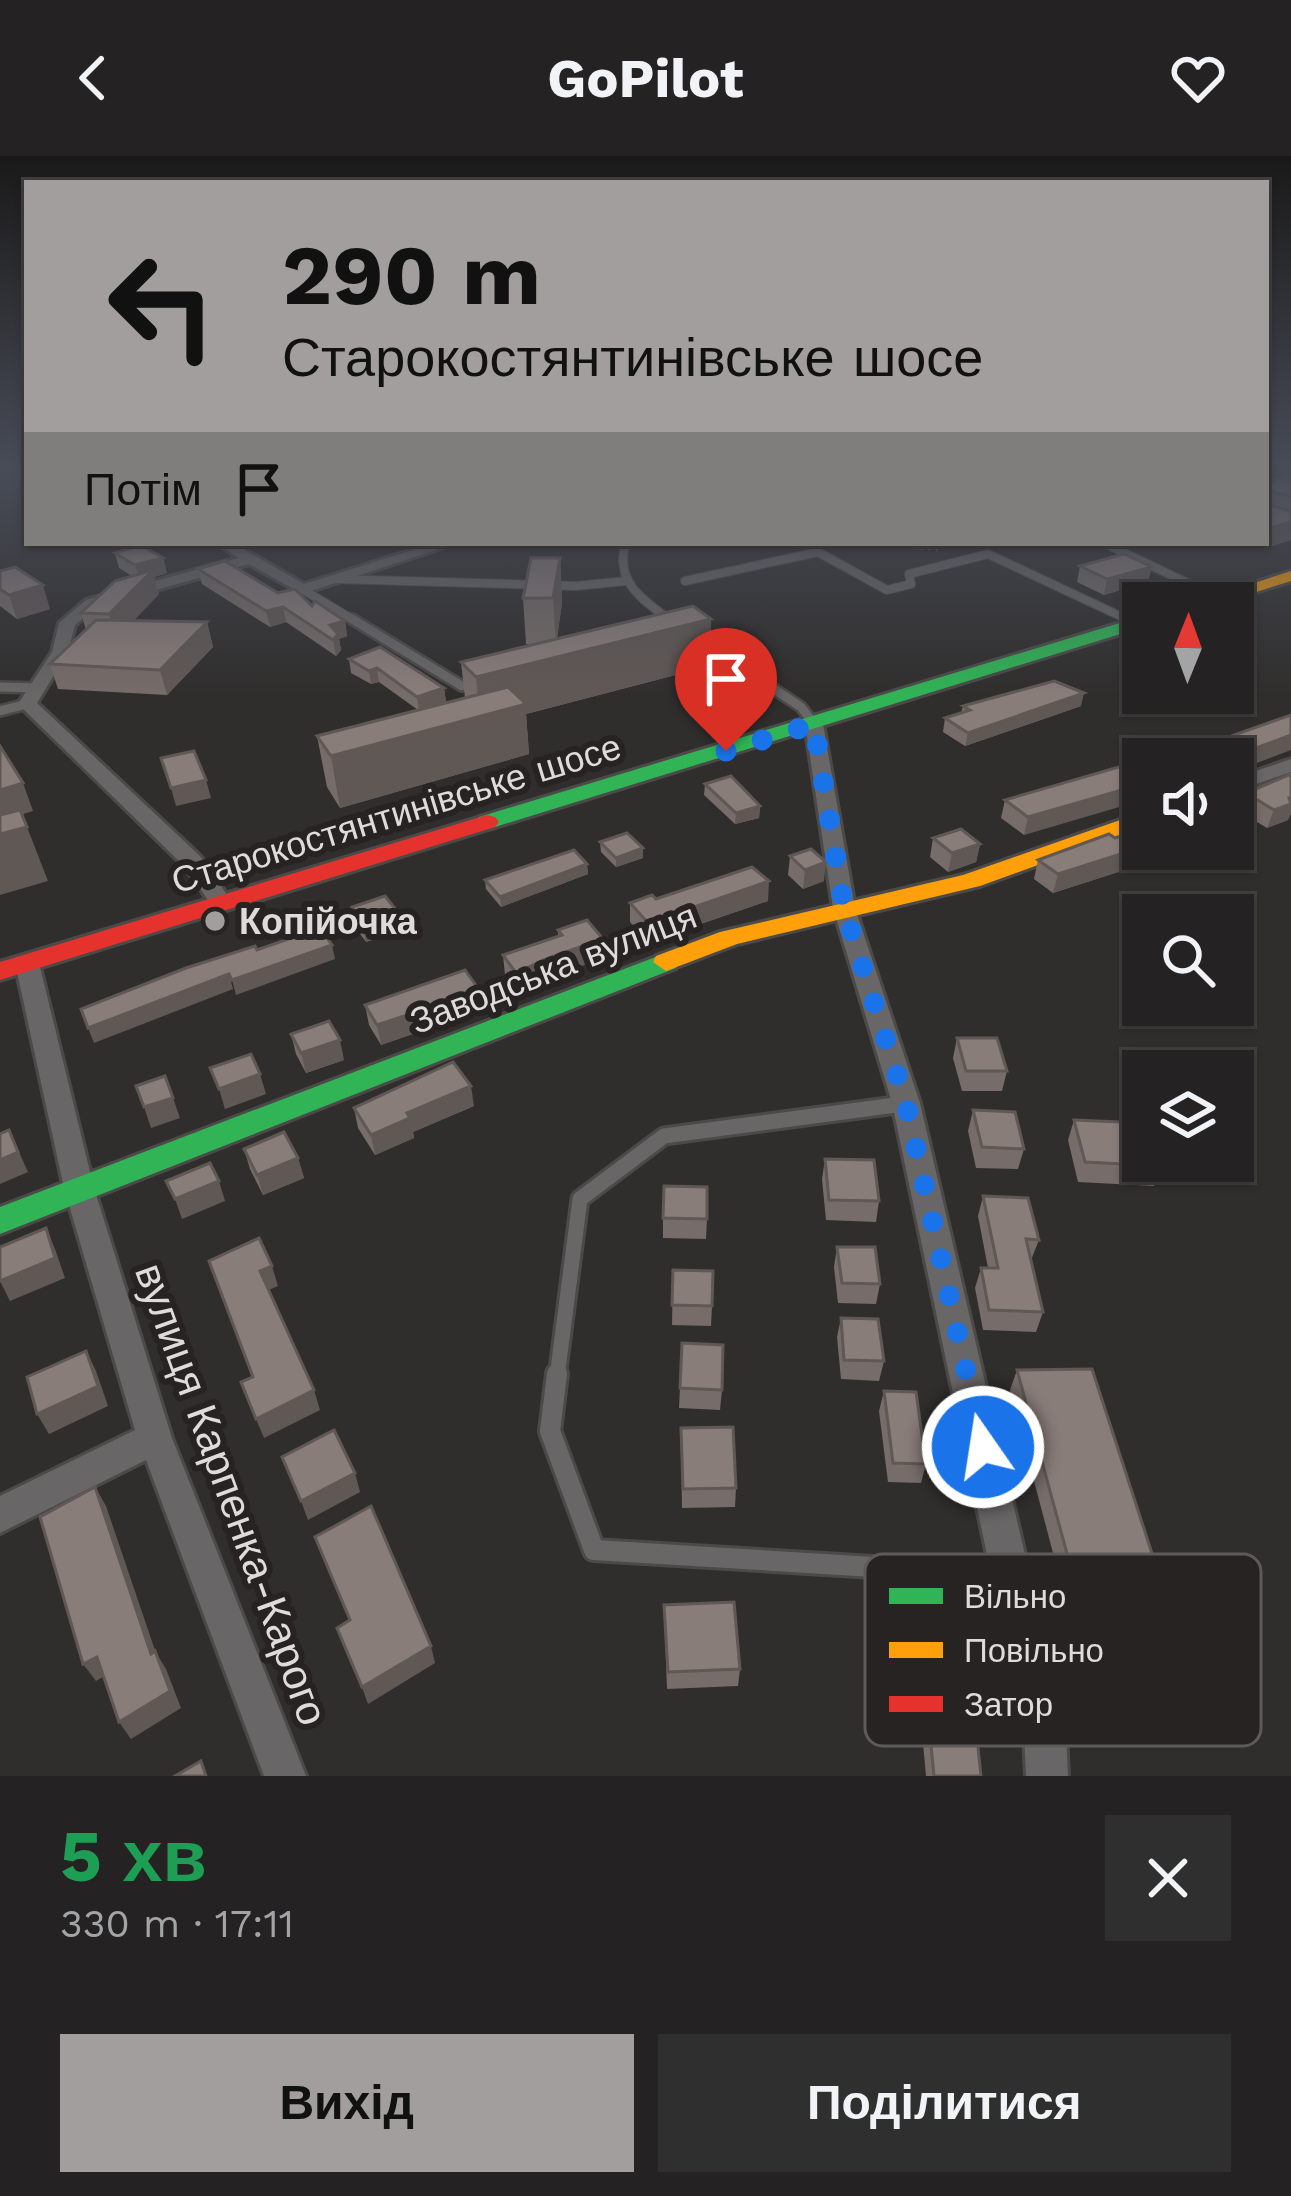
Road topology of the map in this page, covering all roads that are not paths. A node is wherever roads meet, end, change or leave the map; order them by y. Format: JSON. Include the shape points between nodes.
{"nodes":[{"id":1,"x":229,"y":546,"type":"edge"},
{"id":2,"x":440,"y":546,"type":"edge"},
{"id":3,"x":625,"y":546,"type":"edge"},
{"id":4,"x":1110,"y":546,"type":"edge"},
{"id":5,"x":252,"y":559,"type":"junction"},
{"id":6,"x":1291,"y":576,"type":"edge"},
{"id":7,"x":334,"y":579,"type":"junction"},
{"id":8,"x":626,"y":581,"type":"junction"},
{"id":9,"x":686,"y":581,"type":"dead end"},
{"id":10,"x":1177,"y":582,"type":"edge"},
{"id":11,"x":1254,"y":587,"type":"edge"},
{"id":12,"x":302,"y":589,"type":"junction"},
{"id":13,"x":1122,"y":614,"type":"edge"},
{"id":14,"x":1122,"y":627,"type":"edge"},
{"id":15,"x":461,"y":686,"type":"dead end"},
{"id":16,"x":0,"y":687,"type":"edge"},
{"id":17,"x":32,"y":696,"type":"junction"},
{"id":18,"x":0,"y":711,"type":"edge"},
{"id":19,"x":814,"y":724,"type":"junction"},
{"id":20,"x":1291,"y":765,"type":"edge"},
{"id":21,"x":1254,"y":778,"type":"edge"},
{"id":22,"x":1122,"y":826,"type":"edge"},
{"id":23,"x":221,"y":902,"type":"junction"},
{"id":24,"x":844,"y":908,"type":"junction"},
{"id":25,"x":13,"y":967,"type":"edge"},
{"id":26,"x":906,"y":1103,"type":"junction"},
{"id":27,"x":79,"y":1188,"type":"junction"},
{"id":28,"x":0,"y":1221,"type":"edge"},
{"id":29,"x":155,"y":1438,"type":"junction"},
{"id":30,"x":0,"y":1515,"type":"edge"},
{"id":31,"x":1007,"y":1554,"type":"edge"},
{"id":32,"x":865,"y":1566,"type":"edge"},
{"id":33,"x":1046,"y":1746,"type":"edge"},
{"id":34,"x":285,"y":1776,"type":"edge"},
{"id":35,"x":1047,"y":1776,"type":"edge"}],
"edges":[{"from":1,"to":5,"type":"street"},
{"from":2,"to":7,"type":"street"},
{"from":3,"to":8,"type":"lane","via":[[619,564]]},
{"from":4,"to":10,"type":"lane"},
{"from":5,"to":12,"type":"street"},
{"from":5,"to":17,"type":"street","via":[[100,597],[67,623],[61,652]]},
{"from":6,"to":11,"type":"main road"},
{"from":7,"to":8,"type":"lane"},
{"from":7,"to":12,"type":"street"},
{"from":8,"to":19,"type":"lane"},
{"from":9,"to":13,"type":"lane","via":[[818,552],[887,590],[911,584],[909,574],[988,554]]},
{"from":12,"to":15,"type":"lane"},
{"from":14,"to":19,"type":"main road","name":"Старокостянтинівське шосе"},
{"from":16,"to":17,"type":"lane"},
{"from":17,"to":18,"type":"lane"},
{"from":17,"to":23,"type":"street","via":[[192,861]]},
{"from":19,"to":23,"type":"main road","name":"Старокостянтинівське шосе"},
{"from":19,"to":24,"type":"street"},
{"from":20,"to":21,"type":"street"},
{"from":22,"to":24,"type":"main road","name":"Заводська вулиця","via":[[971,880]]},
{"from":23,"to":25,"type":"main road","name":"Старокостянтинівське шосе"},
{"from":24,"to":26,"type":"street"},
{"from":24,"to":27,"type":"main road","name":"Заводська вулиця","via":[[729,938]]},
{"from":25,"to":27,"type":"street","name":"вулиця Карпенка-Карого"},
{"from":26,"to":31,"type":"street"},
{"from":26,"to":32,"type":"lane","via":[[664,1136],[580,1198],[550,1431],[593,1550]]},
{"from":27,"to":28,"type":"main road","name":"Заводська вулиця"},
{"from":27,"to":29,"type":"street","name":"вулиця Карпенка-Карого"},
{"from":29,"to":30,"type":"street"},
{"from":29,"to":34,"type":"street","name":"вулиця Карпенка-Карого"},
{"from":33,"to":35,"type":"street"}]}
